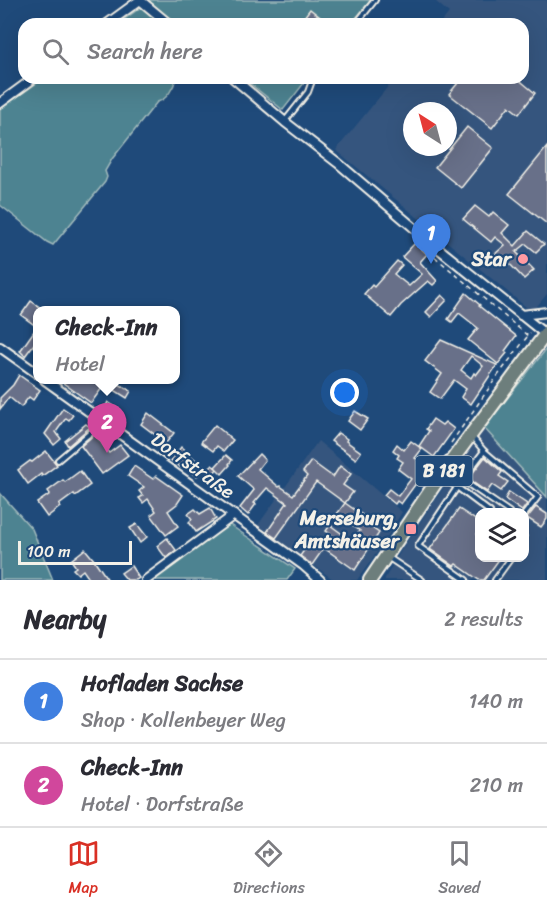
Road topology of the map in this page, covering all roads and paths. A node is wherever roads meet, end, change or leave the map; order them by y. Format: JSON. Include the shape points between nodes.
{"nodes":[{"id":1,"x":140,"y":0,"type":"edge"},
{"id":2,"x":375,"y":0,"type":"edge"},
{"id":3,"x":115,"y":18,"type":"edge"},
{"id":4,"x":162,"y":18,"type":"edge"},
{"id":5,"x":361,"y":18,"type":"edge"},
{"id":6,"x":26,"y":84,"type":"edge"},
{"id":7,"x":240,"y":84,"type":"edge"},
{"id":8,"x":311,"y":84,"type":"edge"},
{"id":9,"x":0,"y":103,"type":"edge"},
{"id":10,"x":285,"y":122,"type":"junction"},
{"id":11,"x":547,"y":312,"type":"edge"},
{"id":12,"x":521,"y":315,"type":"junction"},
{"id":13,"x":546,"y":333,"type":"edge"},
{"id":14,"x":0,"y":347,"type":"edge"},
{"id":15,"x":33,"y":370,"type":"edge"},
{"id":16,"x":51,"y":384,"type":"edge"},
{"id":17,"x":104,"y":421,"type":"junction"},
{"id":18,"x":471,"y":436,"type":"junction"},
{"id":19,"x":484,"y":451,"type":"junction"},
{"id":20,"x":58,"y":460,"type":"dead end"},
{"id":21,"x":441,"y":475,"type":"junction"},
{"id":22,"x":462,"y":480,"type":"junction"},
{"id":23,"x":457,"y":487,"type":"junction"},
{"id":24,"x":484,"y":508,"type":"edge"},
{"id":25,"x":502,"y":508,"type":"edge"},
{"id":26,"x":529,"y":509,"type":"edge"},
{"id":27,"x":234,"y":515,"type":"junction"},
{"id":28,"x":386,"y":556,"type":"junction"},
{"id":29,"x":509,"y":562,"type":"edge"},
{"id":30,"x":146,"y":580,"type":"edge"},
{"id":31,"x":320,"y":580,"type":"edge"},
{"id":32,"x":370,"y":580,"type":"edge"},
{"id":33,"x":422,"y":580,"type":"edge"},
{"id":34,"x":466,"y":580,"type":"edge"},
{"id":35,"x":495,"y":580,"type":"edge"}],
"edges":[{"from":1,"to":3,"type":"street"},
{"from":1,"to":4,"type":"street"},
{"from":2,"to":5,"type":"lane"},
{"from":6,"to":9,"type":"street"},
{"from":7,"to":10,"type":"street"},
{"from":8,"to":10,"type":"lane"},
{"from":10,"to":12,"type":"street"},
{"from":11,"to":12,"type":"street"},
{"from":12,"to":13,"type":"street"},
{"from":13,"to":18,"type":"main road","number":"B 181"},
{"from":14,"to":15,"type":"street"},
{"from":16,"to":17,"type":"street","name":"Dorfstraße"},
{"from":17,"to":20,"type":"lane"},
{"from":17,"to":27,"type":"street","name":"Dorfstraße"},
{"from":18,"to":19,"type":"lane"},
{"from":18,"to":21,"type":"main road","number":"B 181"},
{"from":19,"to":22,"type":"lane"},
{"from":19,"to":26,"type":"lane","via":[[538,496]]},
{"from":21,"to":23,"type":"lane"},
{"from":21,"to":28,"type":"main road","number":"B 181"},
{"from":22,"to":23,"type":"lane"},
{"from":22,"to":25,"type":"lane"},
{"from":23,"to":24,"type":"lane"},
{"from":23,"to":34,"type":"lane","via":[[418,546]]},
{"from":27,"to":30,"type":"street"},
{"from":27,"to":31,"type":"street","name":"Dorfstraße"},
{"from":28,"to":32,"type":"main road","number":"B 181"},
{"from":28,"to":33,"type":"lane"},
{"from":29,"to":35,"type":"lane"}]}
